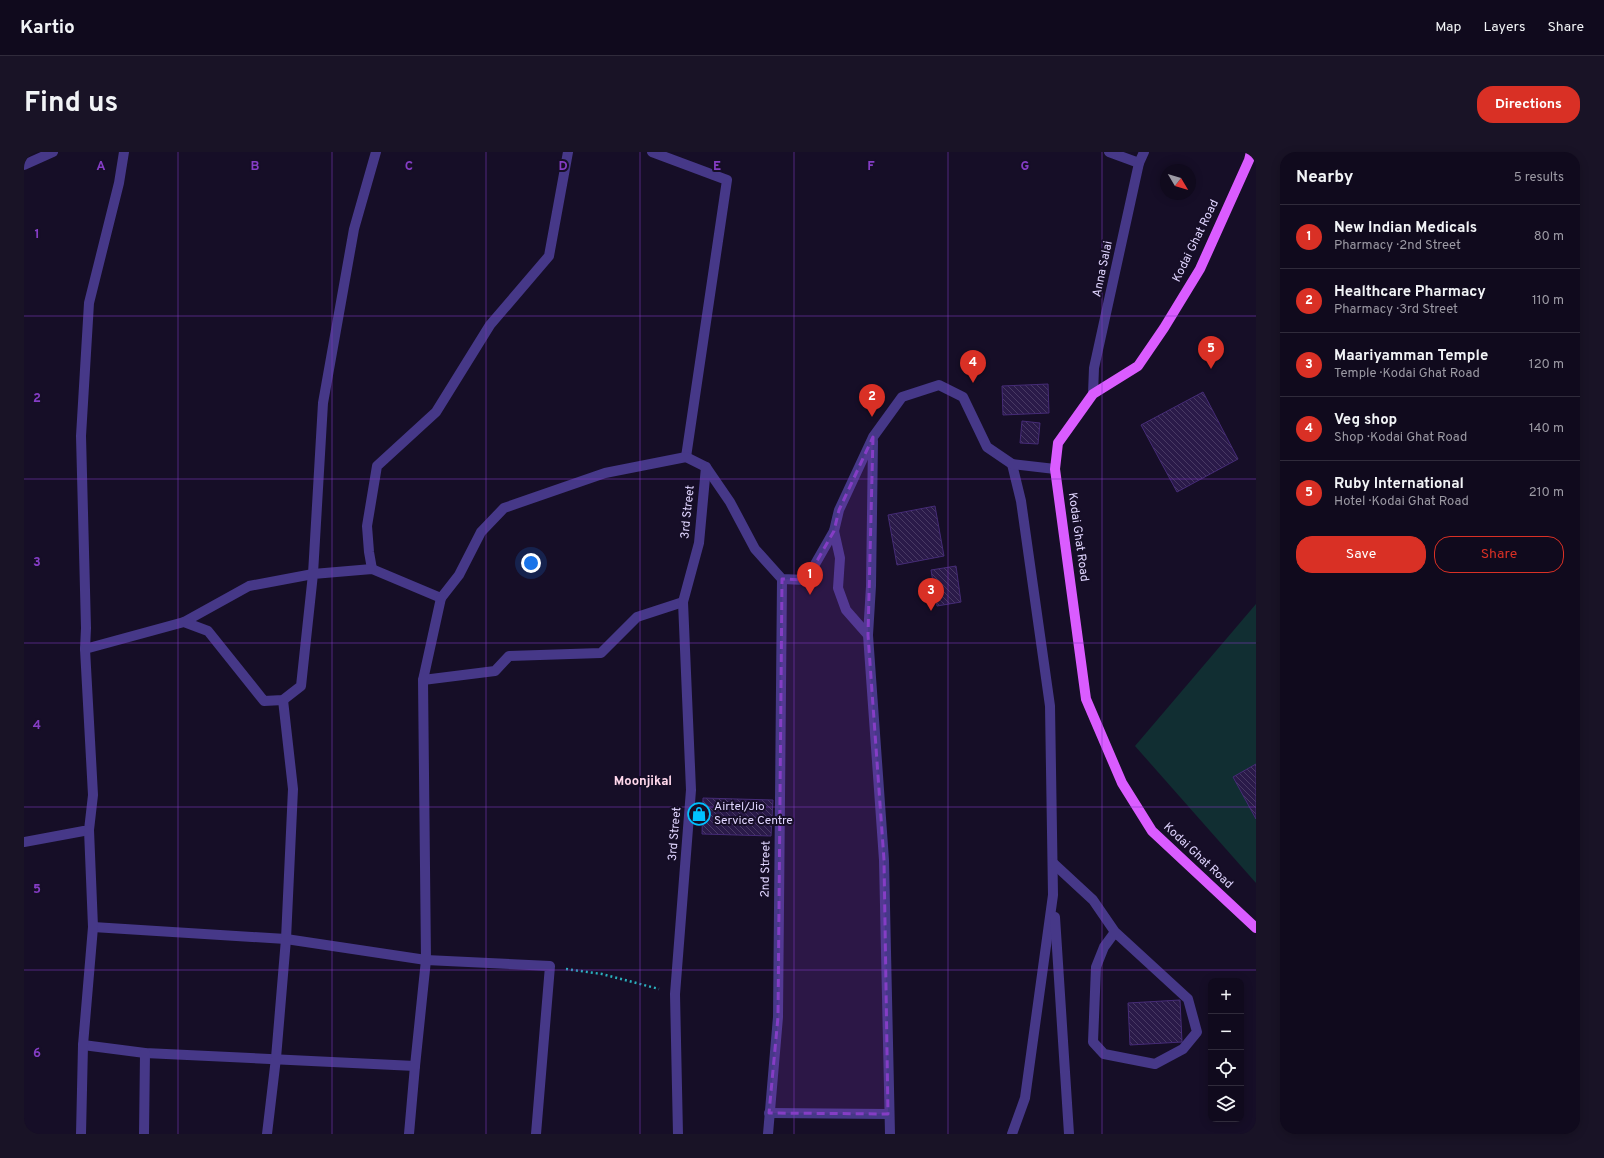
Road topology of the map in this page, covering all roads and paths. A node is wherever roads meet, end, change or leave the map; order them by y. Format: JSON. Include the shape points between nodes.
{"nodes":[{"id":1,"x":53,"y":152,"type":"edge"},
{"id":2,"x":124,"y":152,"type":"edge"},
{"id":3,"x":376,"y":152,"type":"edge"},
{"id":4,"x":568,"y":152,"type":"edge"},
{"id":5,"x":652,"y":152,"type":"edge"},
{"id":6,"x":1109,"y":152,"type":"edge"},
{"id":7,"x":1144,"y":152,"type":"edge"},
{"id":8,"x":1251,"y":152,"type":"edge"},
{"id":9,"x":1139,"y":163,"type":"junction"},
{"id":10,"x":24,"y":165,"type":"edge"},
{"id":11,"x":1093,"y":394,"type":"junction"},
{"id":12,"x":873,"y":438,"type":"junction"},
{"id":13,"x":686,"y":457,"type":"junction"},
{"id":14,"x":1012,"y":464,"type":"junction"},
{"id":15,"x":706,"y":466,"type":"junction"},
{"id":16,"x":1055,"y":469,"type":"junction"},
{"id":17,"x":834,"y":531,"type":"junction"},
{"id":18,"x":372,"y":569,"type":"junction"},
{"id":19,"x":313,"y":574,"type":"junction"},
{"id":20,"x":782,"y":579,"type":"junction"},
{"id":21,"x":441,"y":598,"type":"junction"},
{"id":22,"x":683,"y":602,"type":"junction"},
{"id":23,"x":184,"y":622,"type":"junction"},
{"id":24,"x":868,"y":635,"type":"junction"},
{"id":25,"x":85,"y":649,"type":"junction"},
{"id":26,"x":423,"y":680,"type":"junction"},
{"id":27,"x":283,"y":700,"type":"junction"},
{"id":28,"x":89,"y":830,"type":"junction"},
{"id":29,"x":24,"y":842,"type":"edge"},
{"id":30,"x":1053,"y":863,"type":"junction"},
{"id":31,"x":1053,"y":895,"type":"junction"},
{"id":32,"x":93,"y":927,"type":"junction"},
{"id":33,"x":1256,"y":928,"type":"edge"},
{"id":34,"x":1115,"y":932,"type":"junction"},
{"id":35,"x":286,"y":939,"type":"junction"},
{"id":36,"x":426,"y":960,"type":"junction"},
{"id":37,"x":550,"y":966,"type":"junction"},
{"id":38,"x":675,"y":994,"type":"junction"},
{"id":39,"x":83,"y":1045,"type":"junction"},
{"id":40,"x":145,"y":1053,"type":"junction"},
{"id":41,"x":276,"y":1058,"type":"junction"},
{"id":42,"x":415,"y":1066,"type":"junction"},
{"id":43,"x":769,"y":1113,"type":"junction"},
{"id":44,"x":888,"y":1114,"type":"junction"},
{"id":45,"x":81,"y":1134,"type":"edge"},
{"id":46,"x":144,"y":1134,"type":"edge"},
{"id":47,"x":267,"y":1134,"type":"edge"},
{"id":48,"x":410,"y":1134,"type":"edge"},
{"id":49,"x":536,"y":1134,"type":"edge"},
{"id":50,"x":678,"y":1134,"type":"edge"},
{"id":51,"x":768,"y":1134,"type":"edge"},
{"id":52,"x":890,"y":1134,"type":"edge"},
{"id":53,"x":1012,"y":1134,"type":"edge"},
{"id":54,"x":1069,"y":1134,"type":"edge"}],
"edges":[{"from":1,"to":10,"type":"street"},
{"from":2,"to":25,"type":"street","via":[[119,183],[89,303],[82,436]]},
{"from":3,"to":19,"type":"street","via":[[354,229],[323,403]]},
{"from":4,"to":18,"type":"street","via":[[549,256],[490,325],[436,412],[377,466],[367,526],[368,552]]},
{"from":5,"to":13,"type":"street","via":[[727,180]]},
{"from":6,"to":9,"type":"street"},
{"from":7,"to":9,"type":"street","name":"Anna Salai"},
{"from":8,"to":11,"type":"main road","name":"Kodai Ghat Road","via":[[1250,160],[1200,269],[1164,328],[1138,366]]},
{"from":9,"to":11,"type":"street","name":"Anna Salai","via":[[1094,368]]},
{"from":11,"to":16,"type":"main road","name":"Kodai Ghat Road","via":[[1058,443]]},
{"from":12,"to":14,"type":"street","via":[[902,397],[939,386],[964,397],[986,447]]},
{"from":12,"to":17,"type":"street","via":[[839,510]]},
{"from":12,"to":24,"type":"street"},
{"from":13,"to":15,"type":"street"},
{"from":13,"to":21,"type":"street","via":[[605,473],[504,508],[481,532],[459,575]]},
{"from":14,"to":16,"type":"street"},
{"from":14,"to":30,"type":"street","via":[[1021,502],[1050,706]]},
{"from":15,"to":20,"type":"street","via":[[730,502],[755,549]]},
{"from":15,"to":22,"type":"street","name":"3rd Street","via":[[699,543]]},
{"from":16,"to":33,"type":"main road","name":"Kodai Ghat Road","via":[[1086,699],[1122,783],[1152,830]]},
{"from":17,"to":20,"type":"street","via":[[806,580]]},
{"from":17,"to":24,"type":"street","via":[[840,558],[838,588],[846,610]]},
{"from":18,"to":19,"type":"street"},
{"from":18,"to":21,"type":"street"},
{"from":19,"to":23,"type":"street","via":[[249,586]]},
{"from":19,"to":27,"type":"street","via":[[301,686]]},
{"from":20,"to":43,"type":"street","name":"2nd Street","via":[[778,1017]]},
{"from":21,"to":26,"type":"street"},
{"from":22,"to":26,"type":"street","via":[[637,617],[601,653],[509,656],[495,671]]},
{"from":22,"to":38,"type":"street","name":"3rd Street","via":[[692,790]]},
{"from":23,"to":25,"type":"street"},
{"from":23,"to":27,"type":"street","via":[[208,632],[264,701]]},
{"from":24,"to":44,"type":"street","via":[[884,860]]},
{"from":25,"to":28,"type":"street","via":[[93,795]]},
{"from":26,"to":36,"type":"street"},
{"from":27,"to":35,"type":"street","via":[[294,789]]},
{"from":28,"to":29,"type":"street"},
{"from":28,"to":32,"type":"street"},
{"from":30,"to":31,"type":"street"},
{"from":30,"to":34,"type":"street","via":[[1093,900]]},
{"from":31,"to":53,"type":"street","via":[[1025,1098]]},
{"from":31,"to":54,"type":"street"},
{"from":32,"to":35,"type":"street"},
{"from":32,"to":39,"type":"street"},
{"from":34,"to":34,"type":"street","via":[[1188,999],[1196,1032],[1183,1049],[1155,1064],[1104,1054],[1093,1042],[1096,967],[1104,947]]},
{"from":35,"to":36,"type":"street"},
{"from":35,"to":41,"type":"street"},
{"from":36,"to":37,"type":"street"},
{"from":36,"to":42,"type":"street"},
{"from":37,"to":38,"type":"path","via":[[602,974]]},
{"from":37,"to":49,"type":"street"},
{"from":38,"to":50,"type":"street","name":"3rd Street"},
{"from":39,"to":40,"type":"street"},
{"from":39,"to":45,"type":"street"},
{"from":40,"to":41,"type":"street"},
{"from":40,"to":46,"type":"street"},
{"from":41,"to":42,"type":"street"},
{"from":41,"to":47,"type":"street"},
{"from":42,"to":48,"type":"street"},
{"from":43,"to":44,"type":"street"},
{"from":43,"to":51,"type":"street","name":"2nd Street"},
{"from":44,"to":52,"type":"street"}]}
